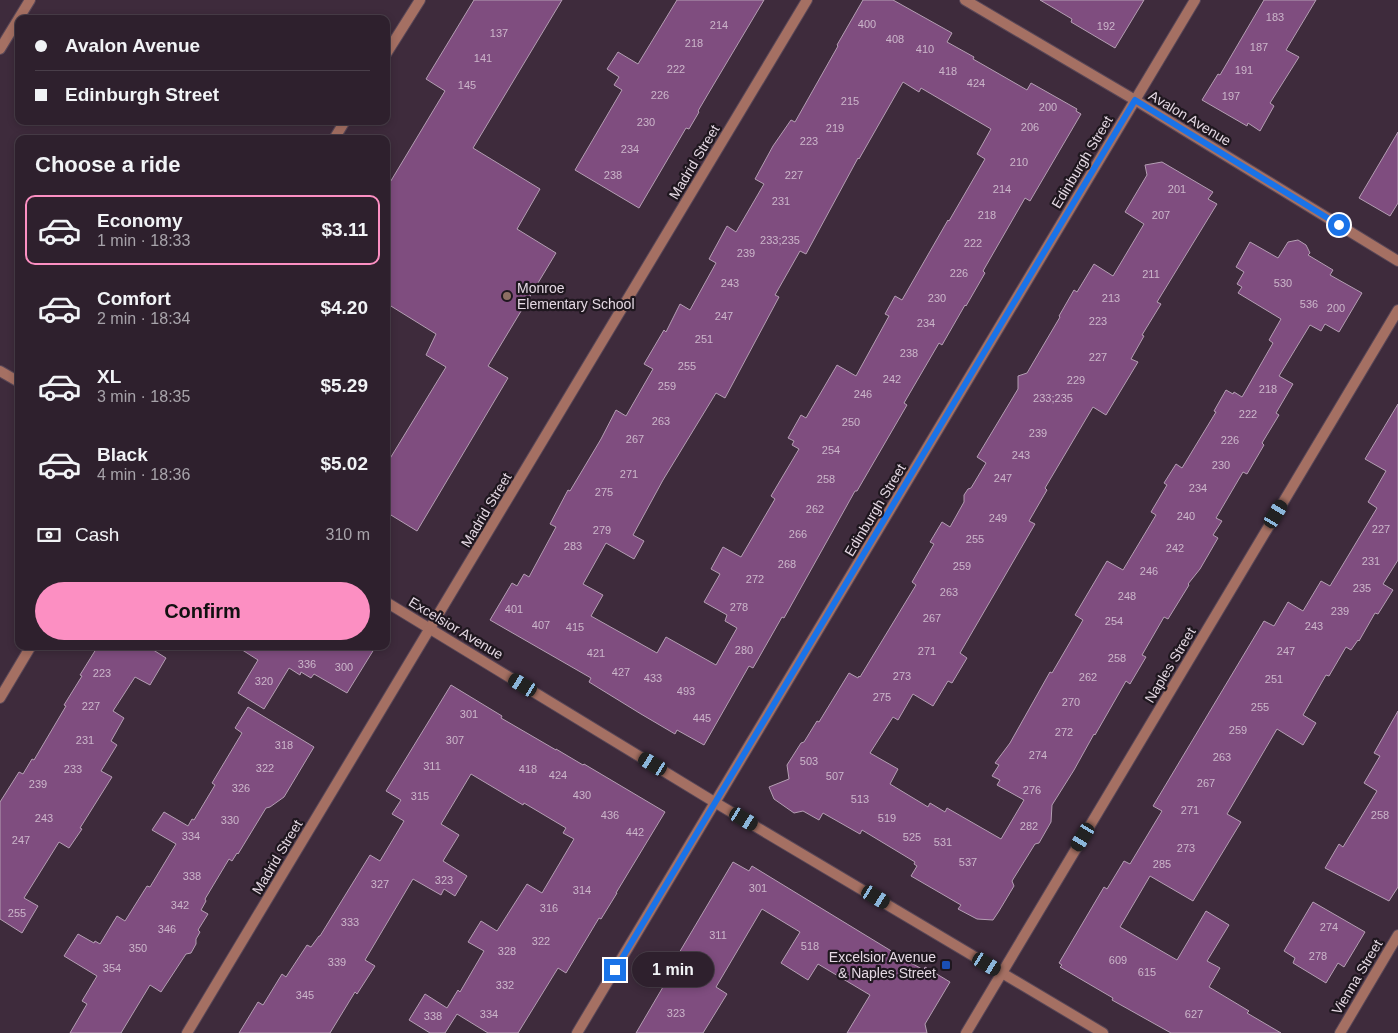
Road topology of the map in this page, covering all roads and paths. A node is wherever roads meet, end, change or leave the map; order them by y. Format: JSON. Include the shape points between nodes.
{"nodes":[{"id":1,"x":30,"y":0,"type":"edge"},
{"id":2,"x":420,"y":0,"type":"edge"},
{"id":3,"x":807,"y":0,"type":"edge"},
{"id":4,"x":965,"y":0,"type":"edge"},
{"id":5,"x":1195,"y":0,"type":"edge"},
{"id":6,"x":21,"y":15,"type":"edge"},
{"id":7,"x":15,"y":25,"type":"edge"},
{"id":8,"x":390,"y":48,"type":"edge"},
{"id":9,"x":0,"y":50,"type":"edge"},
{"id":10,"x":1135,"y":100,"type":"junction"},
{"id":11,"x":1398,"y":261,"type":"edge"},
{"id":12,"x":1398,"y":310,"type":"edge"},
{"id":13,"x":0,"y":371,"type":"edge"},
{"id":14,"x":15,"y":380,"type":"edge"},
{"id":15,"x":390,"y":604,"type":"edge"},
{"id":16,"x":430,"y":629,"type":"junction"},
{"id":17,"x":29,"y":650,"type":"edge"},
{"id":18,"x":0,"y":698,"type":"edge"},
{"id":19,"x":716,"y":803,"type":"junction"},
{"id":20,"x":1398,"y":935,"type":"edge"},
{"id":21,"x":1002,"y":972,"type":"junction"},
{"id":22,"x":186,"y":1033,"type":"edge"},
{"id":23,"x":577,"y":1033,"type":"edge"},
{"id":24,"x":966,"y":1033,"type":"edge"},
{"id":25,"x":1103,"y":1033,"type":"edge"},
{"id":26,"x":1340,"y":1033,"type":"edge"}],
"edges":[{"from":1,"to":6,"type":"street"},
{"from":2,"to":8,"type":"street"},
{"from":3,"to":16,"type":"street","name":"Madrid Street"},
{"from":4,"to":10,"type":"street","name":"Avalon Avenue"},
{"from":5,"to":10,"type":"street","name":"Edinburgh Street"},
{"from":7,"to":9,"type":"street"},
{"from":10,"to":11,"type":"street","name":"Avalon Avenue"},
{"from":10,"to":19,"type":"street","name":"Edinburgh Street"},
{"from":12,"to":21,"type":"street","name":"Naples Street"},
{"from":13,"to":14,"type":"street"},
{"from":15,"to":16,"type":"street","name":"Excelsior Avenue"},
{"from":16,"to":19,"type":"street","name":"Excelsior Avenue"},
{"from":16,"to":22,"type":"street","name":"Madrid Street"},
{"from":17,"to":18,"type":"street"},
{"from":19,"to":21,"type":"street","name":"Excelsior Avenue"},
{"from":19,"to":23,"type":"street","name":"Edinburgh Street"},
{"from":20,"to":26,"type":"street","name":"Vienna Street"},
{"from":21,"to":24,"type":"street","name":"Naples Street"},
{"from":21,"to":25,"type":"street","name":"Excelsior Avenue"}]}
